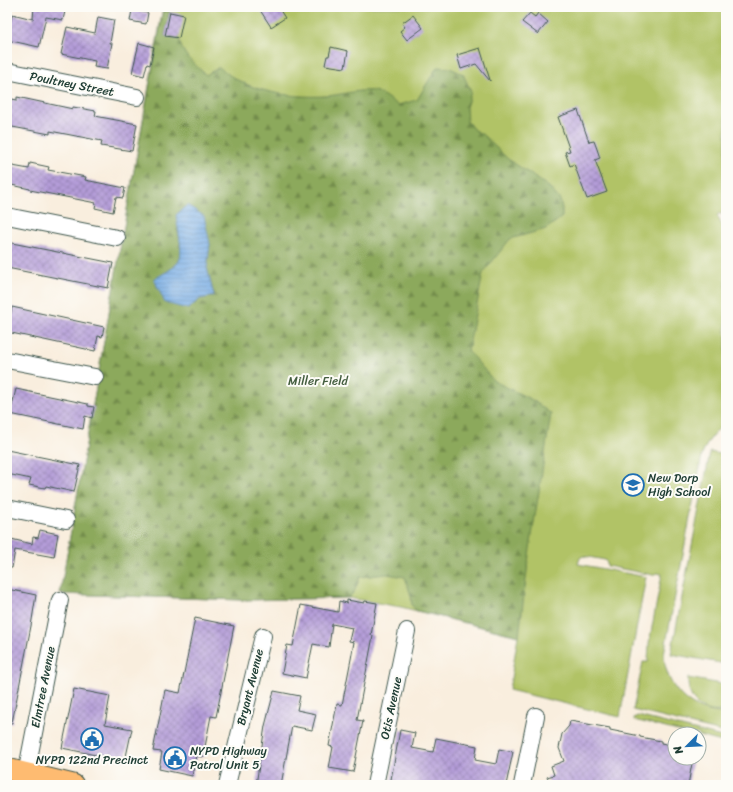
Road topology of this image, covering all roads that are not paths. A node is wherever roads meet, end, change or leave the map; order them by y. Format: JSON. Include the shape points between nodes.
{"nodes":[{"id":1,"x":7,"y":70,"type":"edge"},
{"id":2,"x":137,"y":97,"type":"dead end"},
{"id":3,"x":7,"y":216,"type":"edge"},
{"id":4,"x":117,"y":238,"type":"dead end"},
{"id":5,"x":7,"y":360,"type":"edge"},
{"id":6,"x":95,"y":377,"type":"dead end"},
{"id":7,"x":7,"y":508,"type":"edge"},
{"id":8,"x":66,"y":520,"type":"dead end"},
{"id":9,"x":60,"y":600,"type":"dead end"},
{"id":10,"x":407,"y":631,"type":"dead end"},
{"id":11,"x":263,"y":636,"type":"dead end"},
{"id":12,"x":536,"y":716,"type":"dead end"},
{"id":13,"x":17,"y":772,"type":"edge"},
{"id":14,"x":73,"y":785,"type":"edge"},
{"id":15,"x":227,"y":785,"type":"edge"},
{"id":16,"x":376,"y":785,"type":"edge"},
{"id":17,"x":522,"y":785,"type":"edge"}],
"edges":[{"from":1,"to":2,"type":"street","name":"Poultney Street"},
{"from":3,"to":4,"type":"street"},
{"from":5,"to":6,"type":"street"},
{"from":7,"to":8,"type":"street"},
{"from":9,"to":13,"type":"street","name":"Elmtree Avenue"},
{"from":10,"to":16,"type":"street","name":"Otis Avenue"},
{"from":11,"to":15,"type":"street","name":"Bryant Avenue"},
{"from":12,"to":17,"type":"street"},
{"from":13,"to":14,"type":"main road"}]}
